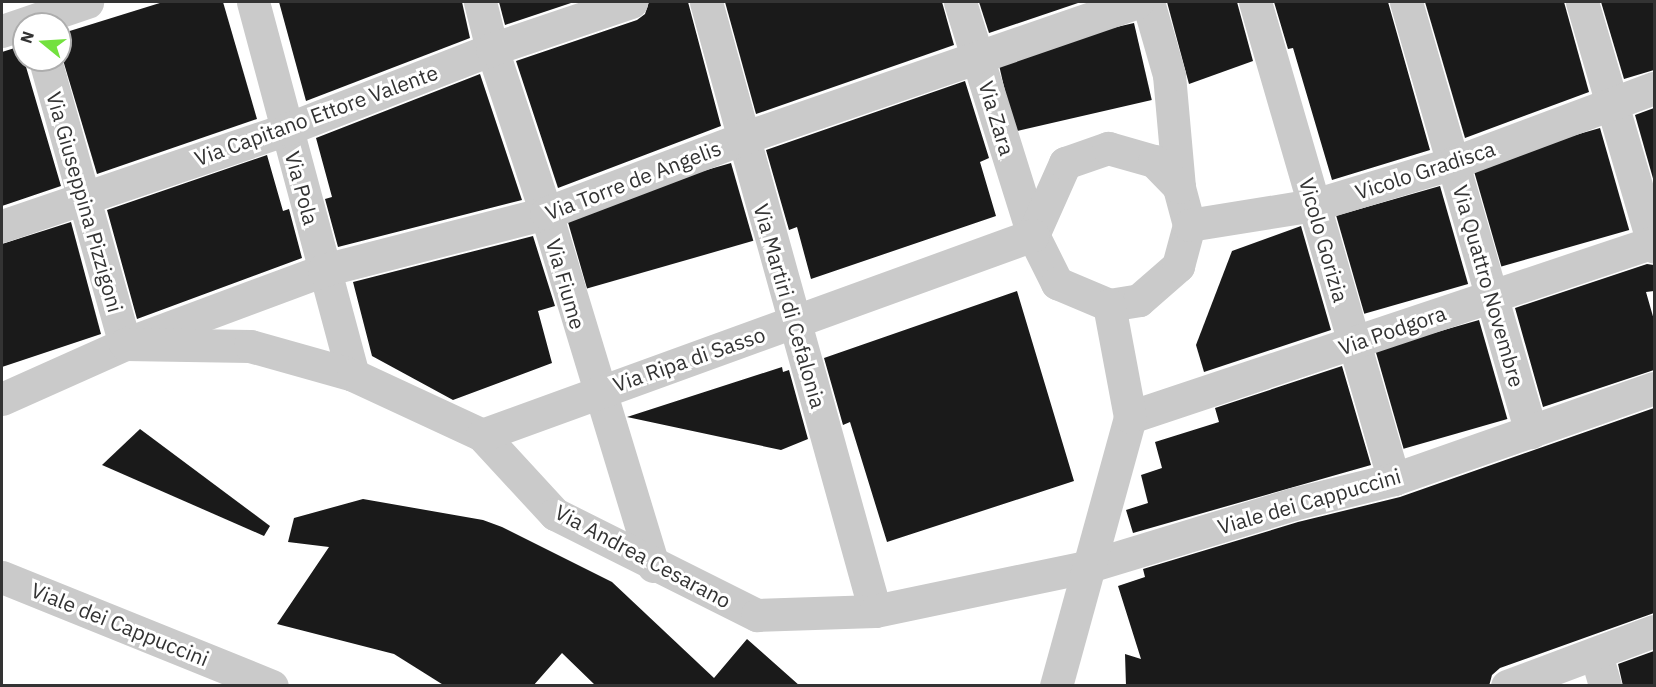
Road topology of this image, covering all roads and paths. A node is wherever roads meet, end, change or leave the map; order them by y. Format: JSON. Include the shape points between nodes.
{"nodes":[{"id":1,"x":87,"y":2,"type":"edge"},
{"id":2,"x":253,"y":2,"type":"edge"},
{"id":3,"x":480,"y":2,"type":"edge"},
{"id":4,"x":631,"y":2,"type":"edge"},
{"id":5,"x":706,"y":2,"type":"edge"},
{"id":6,"x":960,"y":2,"type":"edge"},
{"id":7,"x":1137,"y":2,"type":"edge"},
{"id":8,"x":1148,"y":2,"type":"edge"},
{"id":9,"x":1255,"y":2,"type":"edge"},
{"id":10,"x":1406,"y":2,"type":"edge"},
{"id":11,"x":1582,"y":2,"type":"edge"},
{"id":12,"x":45,"y":12,"type":"edge"},
{"id":13,"x":492,"y":49,"type":"junction"},
{"id":14,"x":979,"y":57,"type":"junction"},
{"id":15,"x":48,"y":72,"type":"edge"},
{"id":16,"x":1654,"y":88,"type":"edge"},
{"id":17,"x":1613,"y":105,"type":"junction"},
{"id":18,"x":286,"y":129,"type":"junction"},
{"id":19,"x":743,"y":138,"type":"junction"},
{"id":20,"x":1454,"y":163,"type":"junction"},
{"id":21,"x":1179,"y":188,"type":"junction"},
{"id":22,"x":83,"y":197,"type":"junction"},
{"id":23,"x":1314,"y":205,"type":"junction"},
{"id":24,"x":546,"y":213,"type":"junction"},
{"id":25,"x":1189,"y":225,"type":"junction"},
{"id":26,"x":2,"y":226,"type":"edge"},
{"id":27,"x":1033,"y":234,"type":"junction"},
{"id":28,"x":1654,"y":244,"type":"edge"},
{"id":29,"x":324,"y":270,"type":"junction"},
{"id":30,"x":1492,"y":296,"type":"junction"},
{"id":31,"x":1109,"y":305,"type":"junction"},
{"id":32,"x":795,"y":323,"type":"junction"},
{"id":33,"x":1354,"y":343,"type":"junction"},
{"id":34,"x":125,"y":344,"type":"junction"},
{"id":35,"x":353,"y":375,"type":"junction"},
{"id":36,"x":1654,"y":388,"type":"edge"},
{"id":37,"x":597,"y":391,"type":"junction"},
{"id":38,"x":2,"y":399,"type":"edge"},
{"id":39,"x":1130,"y":417,"type":"junction"},
{"id":40,"x":1532,"y":432,"type":"junction"},
{"id":41,"x":482,"y":435,"type":"junction"},
{"id":42,"x":1394,"y":479,"type":"junction"},
{"id":43,"x":653,"y":566,"type":"junction"},
{"id":44,"x":1086,"y":567,"type":"junction"},
{"id":45,"x":2,"y":577,"type":"edge"},
{"id":46,"x":875,"y":611,"type":"junction"},
{"id":47,"x":1654,"y":631,"type":"edge"},
{"id":48,"x":1596,"y":654,"type":"junction"},
{"id":49,"x":272,"y":686,"type":"edge"},
{"id":50,"x":1056,"y":686,"type":"edge"},
{"id":51,"x":1507,"y":686,"type":"edge"},
{"id":52,"x":1605,"y":686,"type":"edge"}],
"edges":[{"from":1,"to":12,"type":"street"},
{"from":2,"to":18,"type":"street","name":"Via Pola"},
{"from":3,"to":13,"type":"street","name":"Via Fiume"},
{"from":4,"to":13,"type":"street","name":"Via Capitano Ettore Valente"},
{"from":5,"to":19,"type":"street","name":"Via Martiri di Cefalonia"},
{"from":6,"to":14,"type":"street","name":"Via Zara"},
{"from":7,"to":14,"type":"street","name":"Via Torre de Angelis"},
{"from":8,"to":21,"type":"street","via":[[1169,75]]},
{"from":9,"to":23,"type":"street","name":"Vicolo Gorizia"},
{"from":10,"to":20,"type":"street","name":"Via Quattro Novembre"},
{"from":11,"to":17,"type":"street"},
{"from":13,"to":18,"type":"street","name":"Via Capitano Ettore Valente"},
{"from":13,"to":24,"type":"street","name":"Via Fiume"},
{"from":14,"to":19,"type":"street","name":"Via Torre de Angelis"},
{"from":14,"to":27,"type":"street","name":"Via Zara"},
{"from":15,"to":22,"type":"street","name":"Via Giuseppina Pizzigoni"},
{"from":16,"to":17,"type":"street","name":"Vicolo Gradisca"},
{"from":17,"to":20,"type":"street","name":"Vicolo Gradisca"},
{"from":17,"to":28,"type":"street"},
{"from":18,"to":22,"type":"street","name":"Via Capitano Ettore Valente"},
{"from":18,"to":29,"type":"street","name":"Via Pola"},
{"from":19,"to":24,"type":"street","name":"Via Torre de Angelis"},
{"from":19,"to":32,"type":"street","name":"Via Martiri di Cefalonia"},
{"from":20,"to":23,"type":"street","name":"Vicolo Gradisca"},
{"from":20,"to":30,"type":"street","name":"Via Quattro Novembre"},
{"from":21,"to":25,"type":"street"},
{"from":21,"to":27,"type":"street","via":[[1154,161],[1108,148],[1065,163]]},
{"from":22,"to":26,"type":"street","name":"Via Capitano Ettore Valente"},
{"from":22,"to":34,"type":"street","name":"Via Giuseppina Pizzigoni"},
{"from":23,"to":25,"type":"street","name":"Vicolo Gradisca"},
{"from":23,"to":33,"type":"street","name":"Vicolo Gorizia"},
{"from":24,"to":29,"type":"street","name":"Via Torre de Angelis"},
{"from":24,"to":37,"type":"street","name":"Via Fiume"},
{"from":25,"to":31,"type":"street","via":[[1178,266],[1139,300]]},
{"from":27,"to":31,"type":"street","via":[[1057,283]]},
{"from":27,"to":32,"type":"street","name":"Via Ripa di Sasso"},
{"from":28,"to":30,"type":"street","name":"Via Podgora"},
{"from":29,"to":34,"type":"street","name":"Via Torre de Angelis"},
{"from":29,"to":35,"type":"street","name":"Via Pola"},
{"from":30,"to":33,"type":"street","name":"Via Podgora"},
{"from":30,"to":40,"type":"street","name":"Via Quattro Novembre"},
{"from":31,"to":39,"type":"street"},
{"from":32,"to":37,"type":"street","name":"Via Ripa di Sasso"},
{"from":32,"to":46,"type":"street","name":"Via Martiri di Cefalonia"},
{"from":33,"to":39,"type":"street","name":"Via Podgora"},
{"from":33,"to":42,"type":"street","name":"Vicolo Gorizia"},
{"from":34,"to":35,"type":"street","name":"Via Andrea Cesarano","via":[[250,346]]},
{"from":34,"to":38,"type":"street","name":"Via Andrea Cesarano"},
{"from":35,"to":41,"type":"street","name":"Via Andrea Cesarano"},
{"from":36,"to":40,"type":"street","name":"Viale dei Cappuccini"},
{"from":37,"to":41,"type":"street","name":"Via Ripa di Sasso"},
{"from":37,"to":43,"type":"street","name":"Via Fiume"},
{"from":39,"to":44,"type":"street"},
{"from":40,"to":42,"type":"street","name":"Viale dei Cappuccini"},
{"from":41,"to":43,"type":"street","name":"Via Andrea Cesarano","via":[[555,514]]},
{"from":42,"to":44,"type":"street","name":"Viale dei Cappuccini","via":[[1293,504]]},
{"from":43,"to":46,"type":"street","name":"Via Andrea Cesarano","via":[[757,615]]},
{"from":44,"to":46,"type":"street","name":"Via Andrea Cesarano"},
{"from":44,"to":50,"type":"street"},
{"from":45,"to":49,"type":"street","name":"Viale dei Cappuccini"},
{"from":47,"to":48,"type":"street"},
{"from":48,"to":51,"type":"street"},
{"from":48,"to":52,"type":"street"}]}
